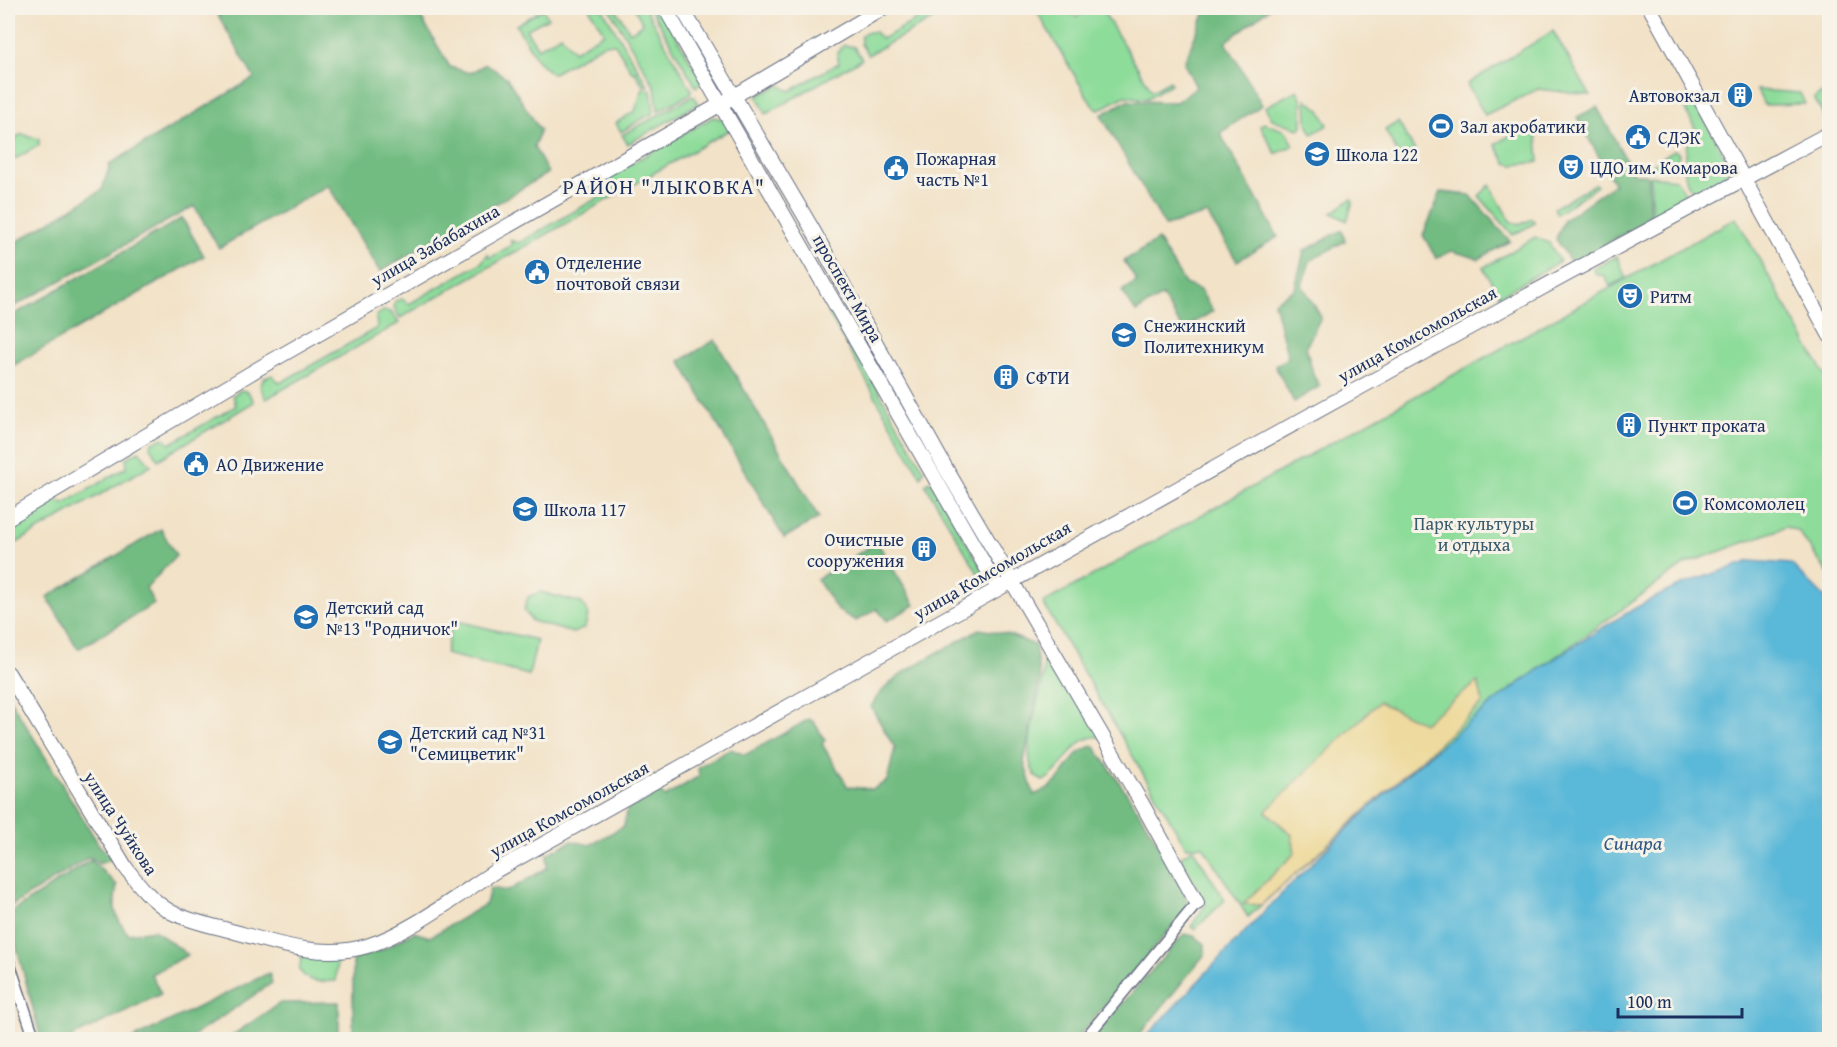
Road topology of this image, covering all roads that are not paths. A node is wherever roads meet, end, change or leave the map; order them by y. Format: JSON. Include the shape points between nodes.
{"nodes":[{"id":1,"x":665,"y":8,"type":"edge"},
{"id":2,"x":682,"y":8,"type":"edge"},
{"id":3,"x":883,"y":8,"type":"edge"},
{"id":4,"x":1650,"y":8,"type":"edge"},
{"id":5,"x":736,"y":96,"type":"junction"},
{"id":6,"x":721,"y":104,"type":"junction"},
{"id":7,"x":1830,"y":133,"type":"edge"},
{"id":8,"x":1743,"y":179,"type":"junction"},
{"id":9,"x":810,"y":225,"type":"junction"},
{"id":10,"x":796,"y":233,"type":"junction"},
{"id":11,"x":862,"y":315,"type":"junction"},
{"id":12,"x":847,"y":324,"type":"junction"},
{"id":13,"x":1830,"y":336,"type":"edge"},
{"id":14,"x":945,"y":467,"type":"junction"},
{"id":15,"x":933,"y":475,"type":"junction"},
{"id":16,"x":8,"y":518,"type":"edge"},
{"id":17,"x":1011,"y":581,"type":"junction"},
{"id":18,"x":998,"y":588,"type":"junction"},
{"id":19,"x":8,"y":673,"type":"edge"},
{"id":20,"x":1197,"y":903,"type":"joint"},
{"id":21,"x":252,"y":937,"type":"joint"},
{"id":22,"x":8,"y":959,"type":"edge"},
{"id":23,"x":35,"y":1040,"type":"edge"},
{"id":24,"x":1084,"y":1040,"type":"edge"}],
"edges":[{"from":1,"to":6,"type":"street","name":"проспект Мира"},
{"from":2,"to":5,"type":"street","name":"проспект Мира"},
{"from":3,"to":5,"type":"street","name":"улица Забабахина"},
{"from":4,"to":8,"type":"street"},
{"from":5,"to":6,"type":"street","name":"улица Забабахина"},
{"from":5,"to":9,"type":"street","name":"проспект Мира"},
{"from":6,"to":10,"type":"street","name":"проспект Мира"},
{"from":6,"to":16,"type":"street","name":"улица Забабахина","via":[[394,289]]},
{"from":7,"to":8,"type":"street","name":"улица Комсомольская"},
{"from":8,"to":13,"type":"street"},
{"from":8,"to":17,"type":"street","name":"улица Комсомольская","via":[[1257,442]]},
{"from":9,"to":10,"type":"street"},
{"from":9,"to":11,"type":"street","name":"проспект Мира"},
{"from":10,"to":12,"type":"street","name":"проспект Мира"},
{"from":11,"to":12,"type":"street"},
{"from":11,"to":14,"type":"street","name":"проспект Мира"},
{"from":12,"to":15,"type":"street","name":"проспект Мира"},
{"from":14,"to":15,"type":"street"},
{"from":14,"to":17,"type":"street","name":"проспект Мира"},
{"from":15,"to":18,"type":"street","name":"проспект Мира"},
{"from":17,"to":18,"type":"street","name":"улица Комсомольская"},
{"from":17,"to":20,"type":"street","name":"проспект Мира"},
{"from":18,"to":21,"type":"street","name":"улица Комсомольская","via":[[497,870],[395,934],[367,946],[328,951]]},
{"from":19,"to":21,"type":"street","name":"улица Чуйкова","via":[[140,887],[172,912]]},
{"from":20,"to":24,"type":"street"},
{"from":22,"to":23,"type":"street"}]}
